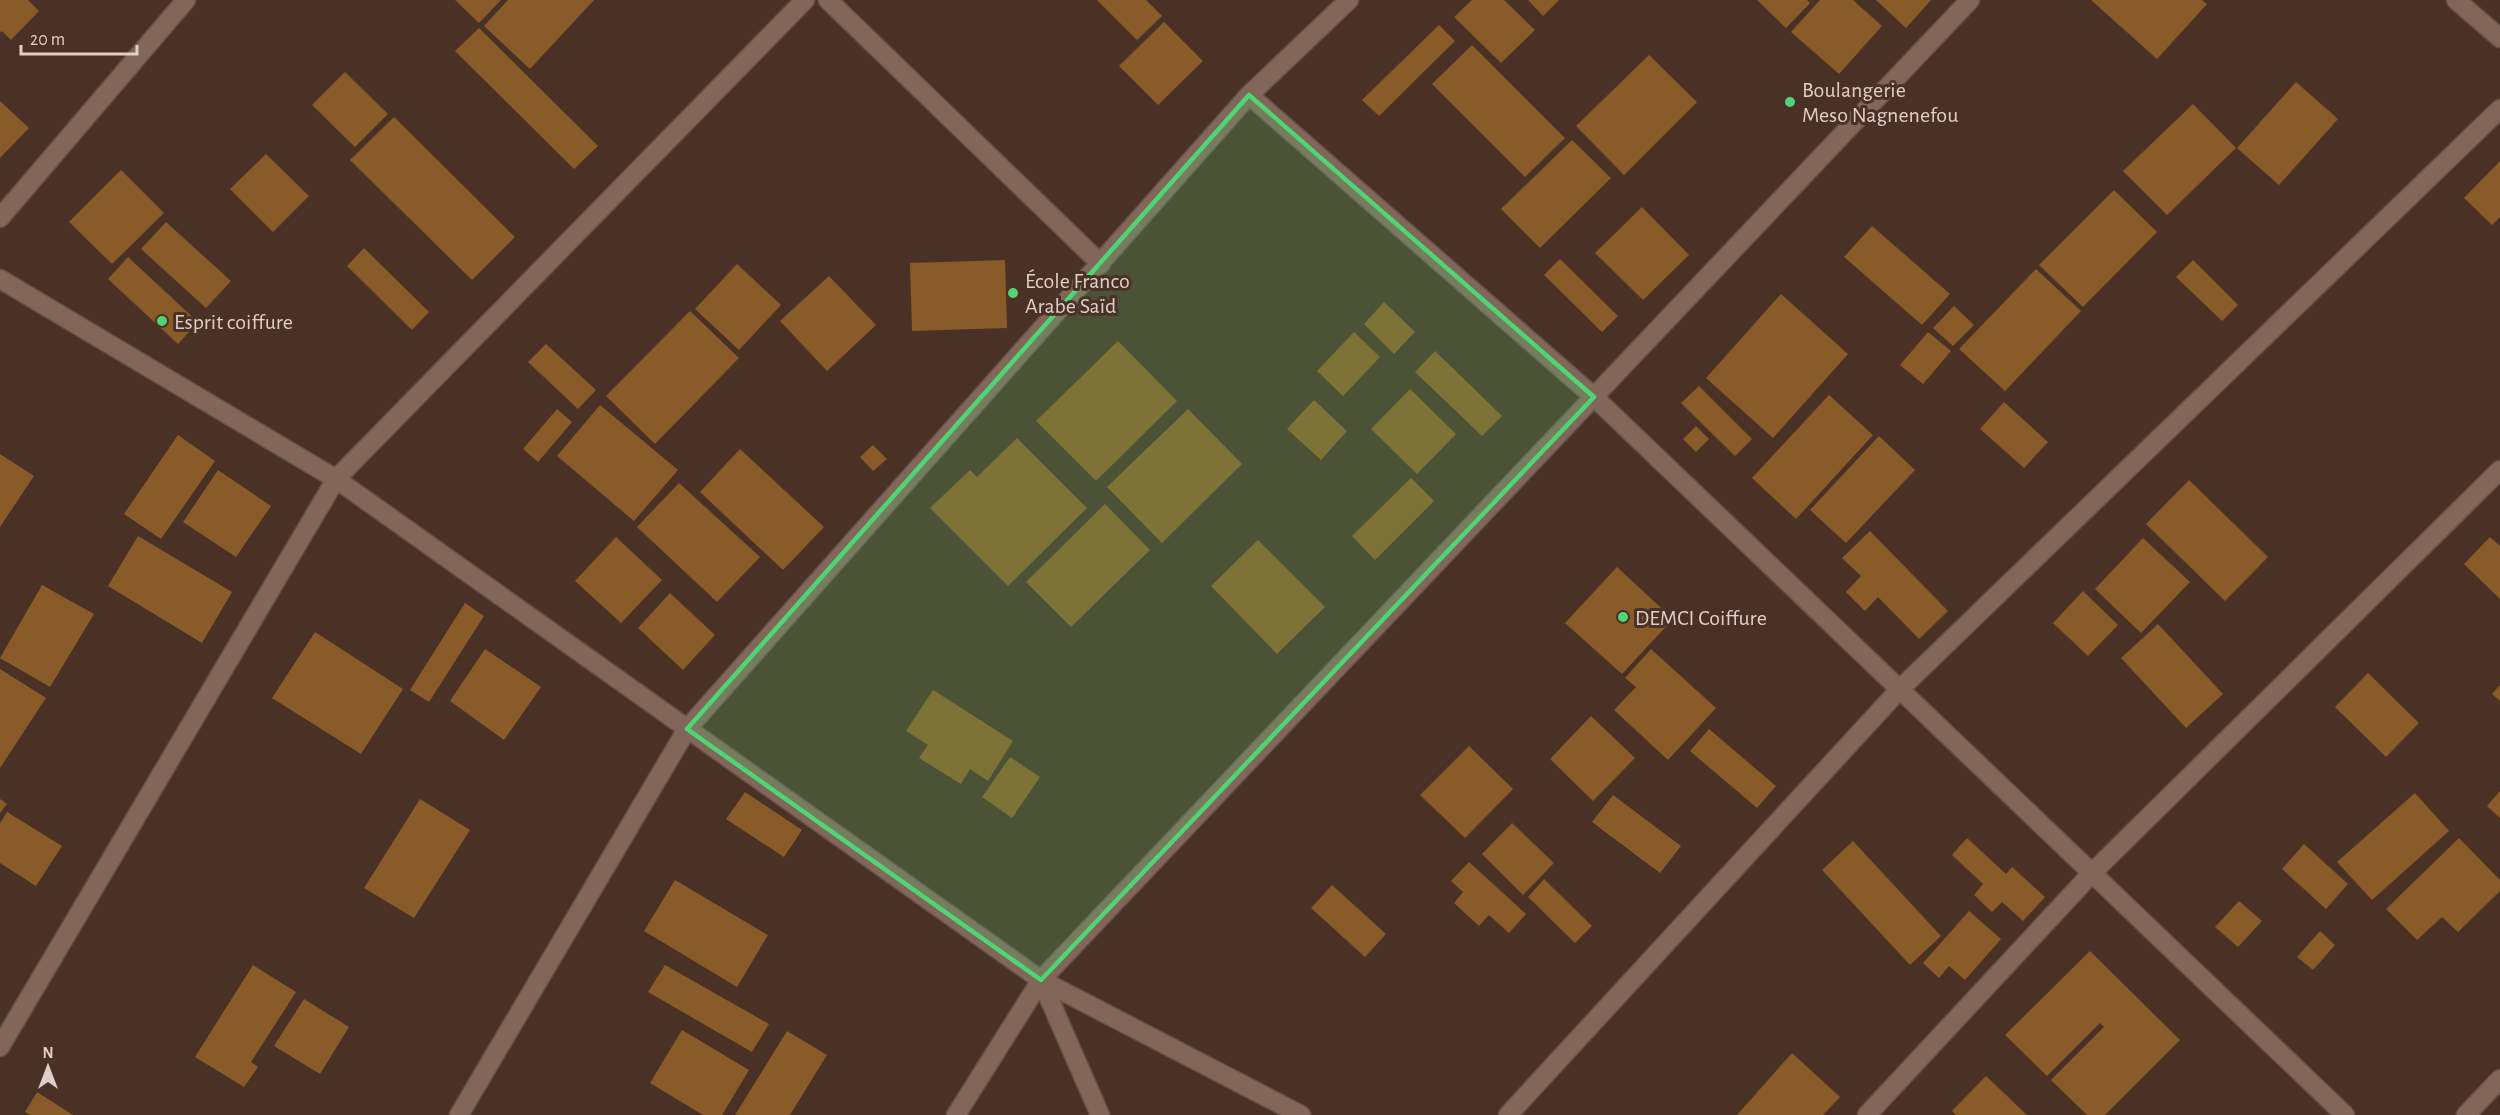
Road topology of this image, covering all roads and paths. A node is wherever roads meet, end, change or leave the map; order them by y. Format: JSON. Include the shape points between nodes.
{"nodes":[{"id":1,"x":186,"y":0,"type":"edge"},
{"id":2,"x":805,"y":0,"type":"edge"},
{"id":3,"x":828,"y":0,"type":"edge"},
{"id":4,"x":1348,"y":0,"type":"edge"},
{"id":5,"x":1970,"y":0,"type":"edge"},
{"id":6,"x":2456,"y":0,"type":"edge"},
{"id":7,"x":2500,"y":38,"type":"edge"},
{"id":8,"x":1250,"y":95,"type":"junction"},
{"id":9,"x":2500,"y":109,"type":"edge"},
{"id":10,"x":0,"y":218,"type":"edge"},
{"id":11,"x":1101,"y":264,"type":"junction"},
{"id":12,"x":0,"y":279,"type":"edge"},
{"id":13,"x":1594,"y":397,"type":"junction"},
{"id":14,"x":2500,"y":470,"type":"edge"},
{"id":15,"x":336,"y":479,"type":"junction"},
{"id":16,"x":1900,"y":689,"type":"junction"},
{"id":17,"x":687,"y":729,"type":"junction"},
{"id":18,"x":2092,"y":873,"type":"junction"},
{"id":19,"x":1041,"y":980,"type":"junction"},
{"id":20,"x":0,"y":1047,"type":"edge"},
{"id":21,"x":2500,"y":1079,"type":"edge"},
{"id":22,"x":459,"y":1115,"type":"edge"},
{"id":23,"x":956,"y":1115,"type":"edge"},
{"id":24,"x":1100,"y":1115,"type":"edge"},
{"id":25,"x":1301,"y":1115,"type":"edge"},
{"id":26,"x":1508,"y":1115,"type":"edge"},
{"id":27,"x":1867,"y":1115,"type":"edge"},
{"id":28,"x":2345,"y":1115,"type":"edge"},
{"id":29,"x":2466,"y":1115,"type":"edge"}],
"edges":[{"from":1,"to":10,"type":"street"},
{"from":2,"to":15,"type":"street"},
{"from":3,"to":11,"type":"street"},
{"from":4,"to":8,"type":"street"},
{"from":5,"to":13,"type":"street"},
{"from":6,"to":7,"type":"street"},
{"from":8,"to":11,"type":"street"},
{"from":8,"to":13,"type":"street"},
{"from":9,"to":16,"type":"street"},
{"from":11,"to":17,"type":"street"},
{"from":12,"to":15,"type":"street"},
{"from":13,"to":16,"type":"street"},
{"from":13,"to":19,"type":"street"},
{"from":14,"to":18,"type":"street"},
{"from":15,"to":17,"type":"street"},
{"from":15,"to":20,"type":"street"},
{"from":16,"to":18,"type":"street"},
{"from":16,"to":26,"type":"street"},
{"from":17,"to":19,"type":"street"},
{"from":17,"to":22,"type":"street"},
{"from":18,"to":27,"type":"street"},
{"from":18,"to":28,"type":"street"},
{"from":19,"to":23,"type":"street"},
{"from":19,"to":24,"type":"street"},
{"from":19,"to":25,"type":"street"},
{"from":21,"to":29,"type":"street"}]}
